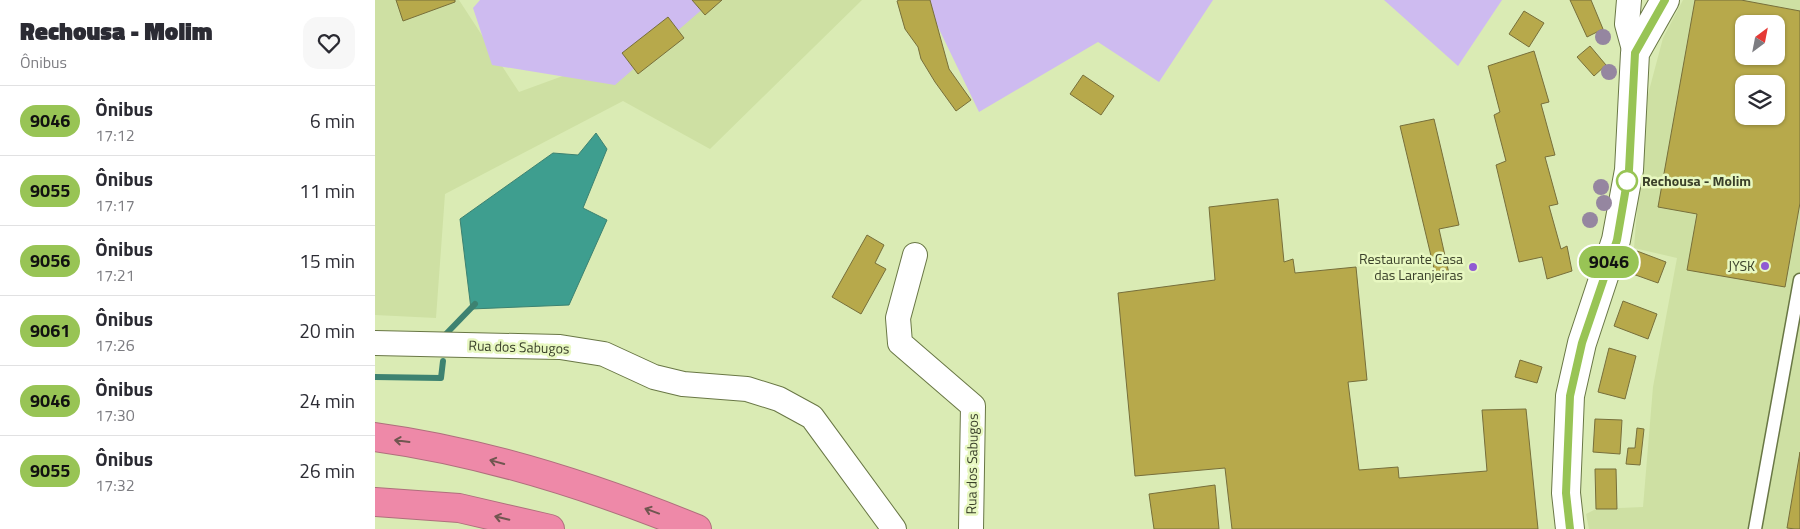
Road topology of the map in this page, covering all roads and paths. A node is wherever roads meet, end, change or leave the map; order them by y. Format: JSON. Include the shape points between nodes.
{"nodes":[{"id":1,"x":1629,"y":0,"type":"edge"},
{"id":2,"x":1664,"y":0,"type":"edge"},
{"id":3,"x":1635,"y":53,"type":"junction"},
{"id":4,"x":915,"y":255,"type":"dead end"},
{"id":5,"x":1800,"y":280,"type":"edge"},
{"id":6,"x":375,"y":343,"type":"edge"},
{"id":7,"x":375,"y":437,"type":"edge"},
{"id":8,"x":375,"y":502,"type":"edge"},
{"id":9,"x":550,"y":529,"type":"edge"},
{"id":10,"x":697,"y":529,"type":"edge"},
{"id":11,"x":894,"y":529,"type":"edge"},
{"id":12,"x":971,"y":529,"type":"edge"},
{"id":13,"x":1570,"y":529,"type":"edge"},
{"id":14,"x":1755,"y":529,"type":"edge"}],
"edges":[{"from":1,"to":3,"type":"street","via":[[1627,24]]},
{"from":2,"to":3,"type":"main road"},
{"from":3,"to":13,"type":"main road","via":[[1629,170],[1617,240],[1582,343],[1570,396],[1566,493]]},
{"from":4,"to":12,"type":"street","name":"Rua dos Sabugos","via":[[898,318],[901,343],[973,406]]},
{"from":5,"to":14,"type":"lane"},
{"from":6,"to":11,"type":"street","name":"Rua dos Sabugos","via":[[560,346],[604,354],[654,377],[683,384],[747,389],[779,399],[811,417]]},
{"from":10,"to":7,"type":"highway","one_way":true,"via":[[556,477],[429,444]]},
{"from":9,"to":8,"type":"highway","one_way":true,"via":[[459,508]]}]}
